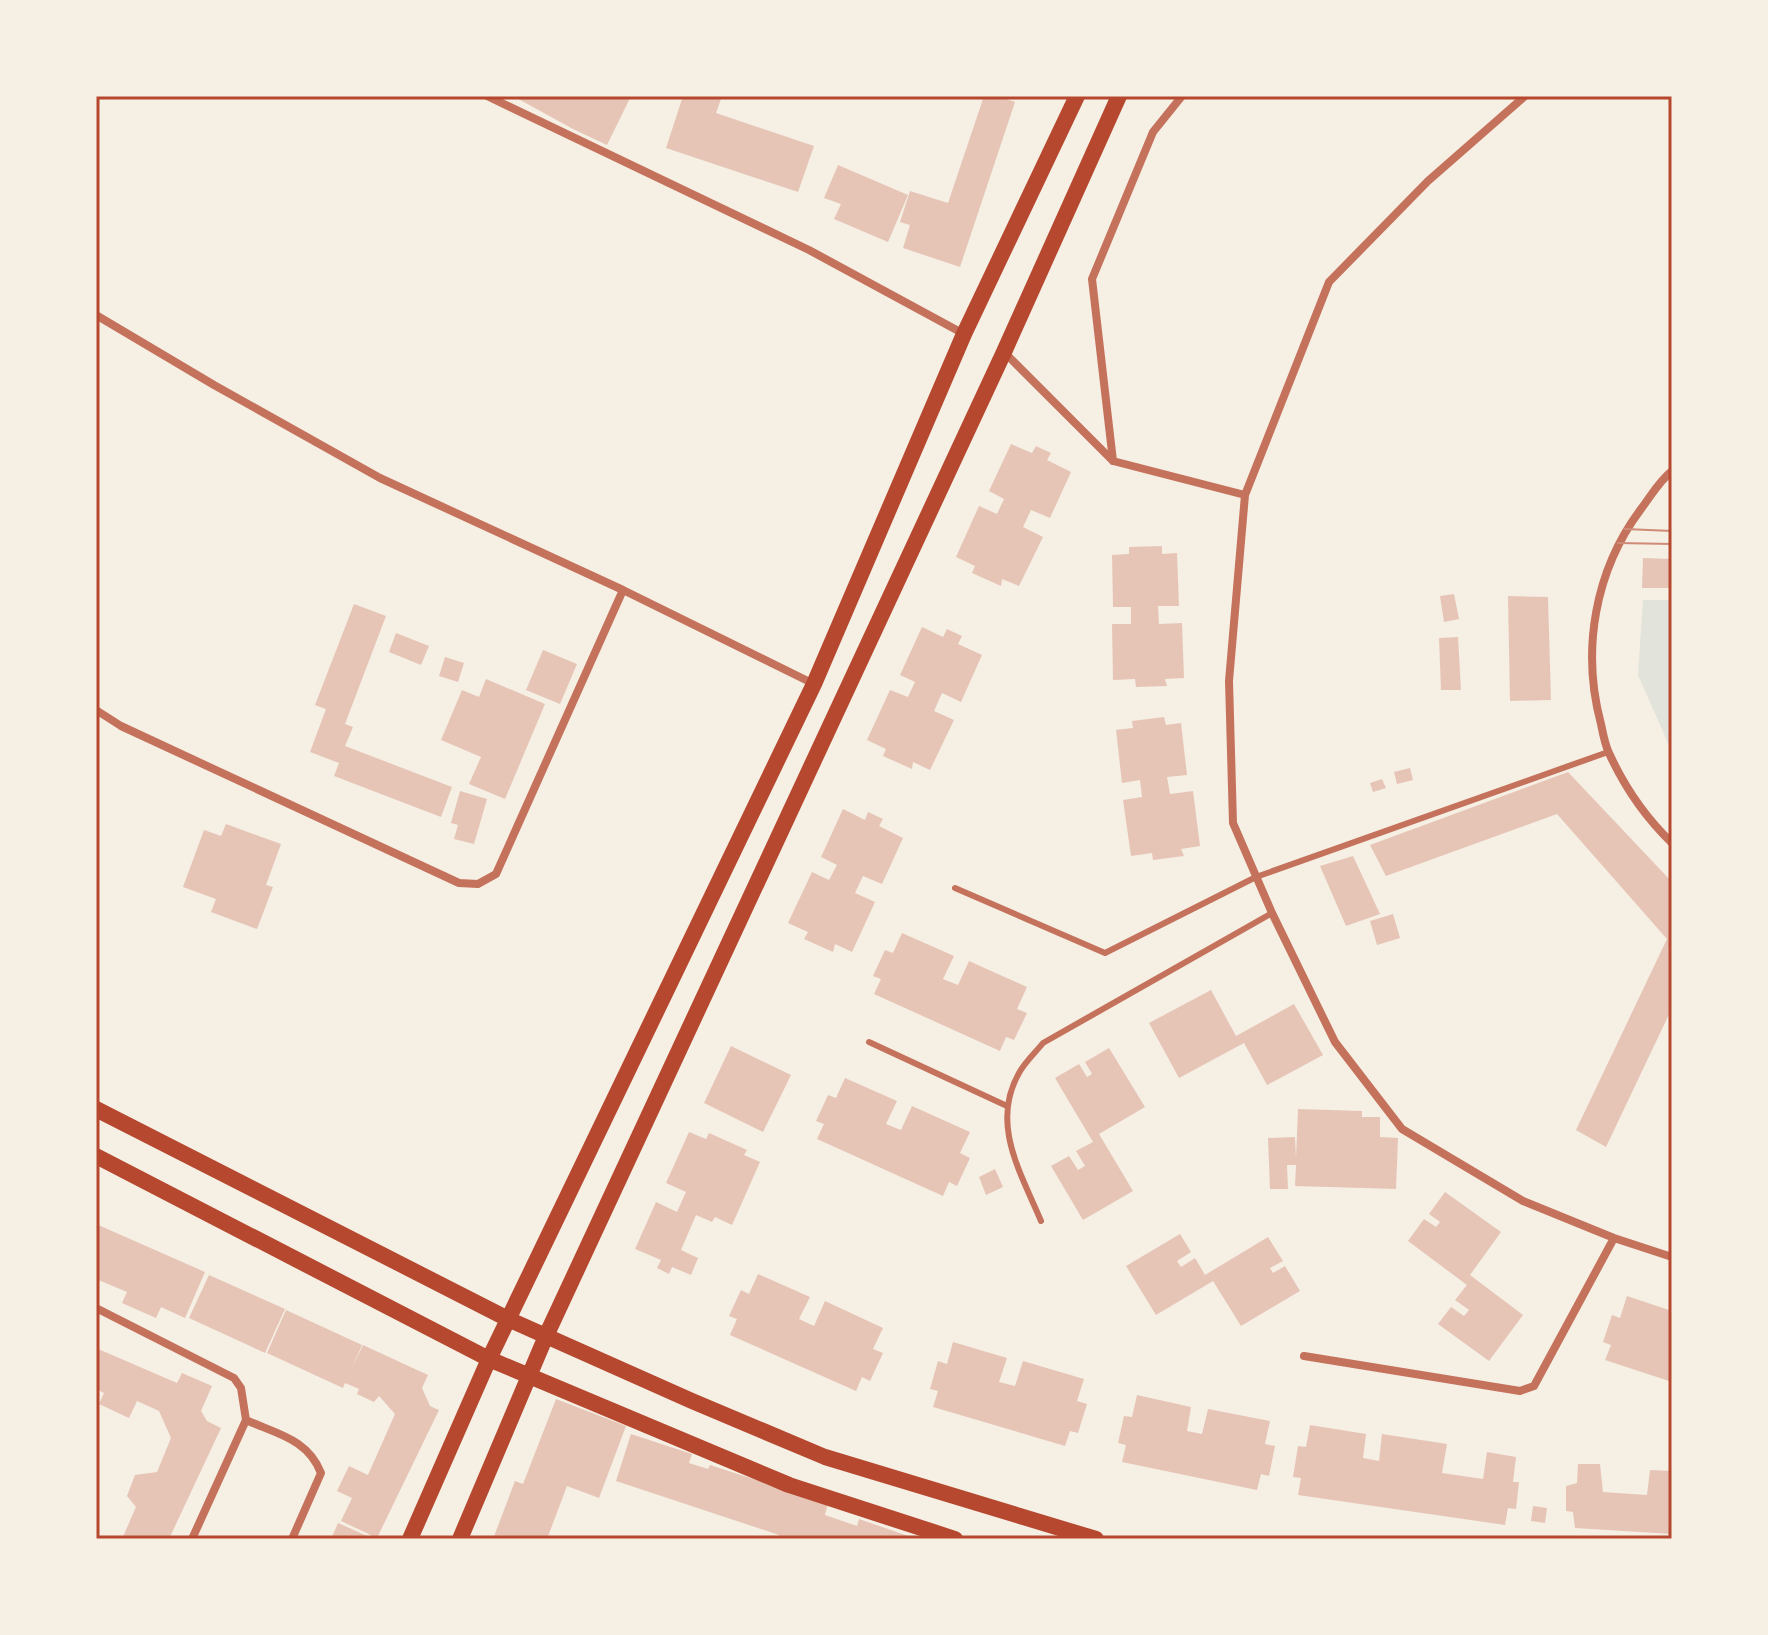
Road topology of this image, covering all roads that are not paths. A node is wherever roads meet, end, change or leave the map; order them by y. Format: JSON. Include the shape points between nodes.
{"nodes":[{"id":1,"x":487,"y":96,"type":"edge"},
{"id":2,"x":1077,"y":96,"type":"edge"},
{"id":3,"x":1119,"y":96,"type":"edge"},
{"id":4,"x":1182,"y":96,"type":"edge"},
{"id":5,"x":1525,"y":96,"type":"edge"},
{"id":6,"x":96,"y":315,"type":"edge"},
{"id":7,"x":964,"y":334,"type":"junction"},
{"id":8,"x":1004,"y":352,"type":"junction"},
{"id":9,"x":1113,"y":461,"type":"junction"},
{"id":10,"x":1672,"y":471,"type":"edge"},
{"id":11,"x":1245,"y":495,"type":"junction"},
{"id":12,"x":623,"y":590,"type":"junction"},
{"id":13,"x":814,"y":684,"type":"junction"},
{"id":14,"x":96,"y":710,"type":"edge"},
{"id":15,"x":1608,"y":752,"type":"junction"},
{"id":16,"x":1672,"y":843,"type":"edge"},
{"id":17,"x":1256,"y":877,"type":"junction"},
{"id":18,"x":955,"y":888,"type":"dead end"},
{"id":19,"x":1272,"y":913,"type":"junction"},
{"id":20,"x":869,"y":1042,"type":"dead end"},
{"id":21,"x":1007,"y":1106,"type":"junction"},
{"id":22,"x":96,"y":1109,"type":"edge"},
{"id":23,"x":96,"y":1156,"type":"edge"},
{"id":24,"x":1041,"y":1221,"type":"dead end"},
{"id":25,"x":1614,"y":1238,"type":"junction"},
{"id":26,"x":1672,"y":1257,"type":"edge"},
{"id":27,"x":96,"y":1308,"type":"edge"},
{"id":28,"x":510,"y":1320,"type":"junction"},
{"id":29,"x":546,"y":1336,"type":"junction"},
{"id":30,"x":1304,"y":1356,"type":"dead end"},
{"id":31,"x":489,"y":1359,"type":"junction"},
{"id":32,"x":531,"y":1376,"type":"junction"},
{"id":33,"x":246,"y":1420,"type":"junction"},
{"id":34,"x":192,"y":1539,"type":"edge"},
{"id":35,"x":292,"y":1539,"type":"edge"},
{"id":36,"x":410,"y":1539,"type":"edge"},
{"id":37,"x":460,"y":1539,"type":"edge"},
{"id":38,"x":955,"y":1539,"type":"edge"},
{"id":39,"x":1096,"y":1539,"type":"edge"}],
"edges":[{"from":1,"to":7,"type":"street","via":[[809,250]]},
{"from":2,"to":7,"type":"main road"},
{"from":3,"to":8,"type":"main road"},
{"from":4,"to":9,"type":"street","via":[[1153,132],[1092,279]]},
{"from":5,"to":11,"type":"street","via":[[1428,181],[1329,282]]},
{"from":6,"to":12,"type":"street","via":[[380,478]]},
{"from":7,"to":13,"type":"main road"},
{"from":8,"to":9,"type":"street"},
{"from":8,"to":29,"type":"main road"},
{"from":9,"to":11,"type":"street"},
{"from":10,"to":15,"type":"street","via":[[1625,529],[1599,593],[1591,646],[1594,700]]},
{"from":11,"to":17,"type":"street","via":[[1229,681],[1233,823]]},
{"from":12,"to":13,"type":"street"},
{"from":12,"to":14,"type":"street","via":[[496,874],[478,884],[459,883]]},
{"from":13,"to":28,"type":"main road"},
{"from":15,"to":16,"type":"street","via":[[1650,822]]},
{"from":15,"to":17,"type":"lane"},
{"from":17,"to":18,"type":"lane","via":[[1105,953]]},
{"from":17,"to":19,"type":"street"},
{"from":19,"to":21,"type":"lane","via":[[1043,1043],[1019,1073]]},
{"from":19,"to":25,"type":"street","via":[[1335,1042],[1402,1129],[1523,1201]]},
{"from":20,"to":21,"type":"lane"},
{"from":21,"to":24,"type":"lane","via":[[1009,1145]]},
{"from":22,"to":28,"type":"main road"},
{"from":23,"to":31,"type":"main road"},
{"from":25,"to":26,"type":"street"},
{"from":25,"to":30,"type":"street","via":[[1534,1386],[1520,1391]]},
{"from":27,"to":33,"type":"street","via":[[234,1378]]},
{"from":28,"to":29,"type":"main road"},
{"from":28,"to":31,"type":"main road"},
{"from":29,"to":32,"type":"main road"},
{"from":29,"to":39,"type":"main road","via":[[825,1457]]},
{"from":31,"to":32,"type":"main road"},
{"from":31,"to":36,"type":"main road"},
{"from":32,"to":37,"type":"main road"},
{"from":32,"to":38,"type":"main road","via":[[789,1485]]},
{"from":33,"to":34,"type":"street"},
{"from":33,"to":35,"type":"street","via":[[304,1445],[318,1465],[321,1473]]}]}
